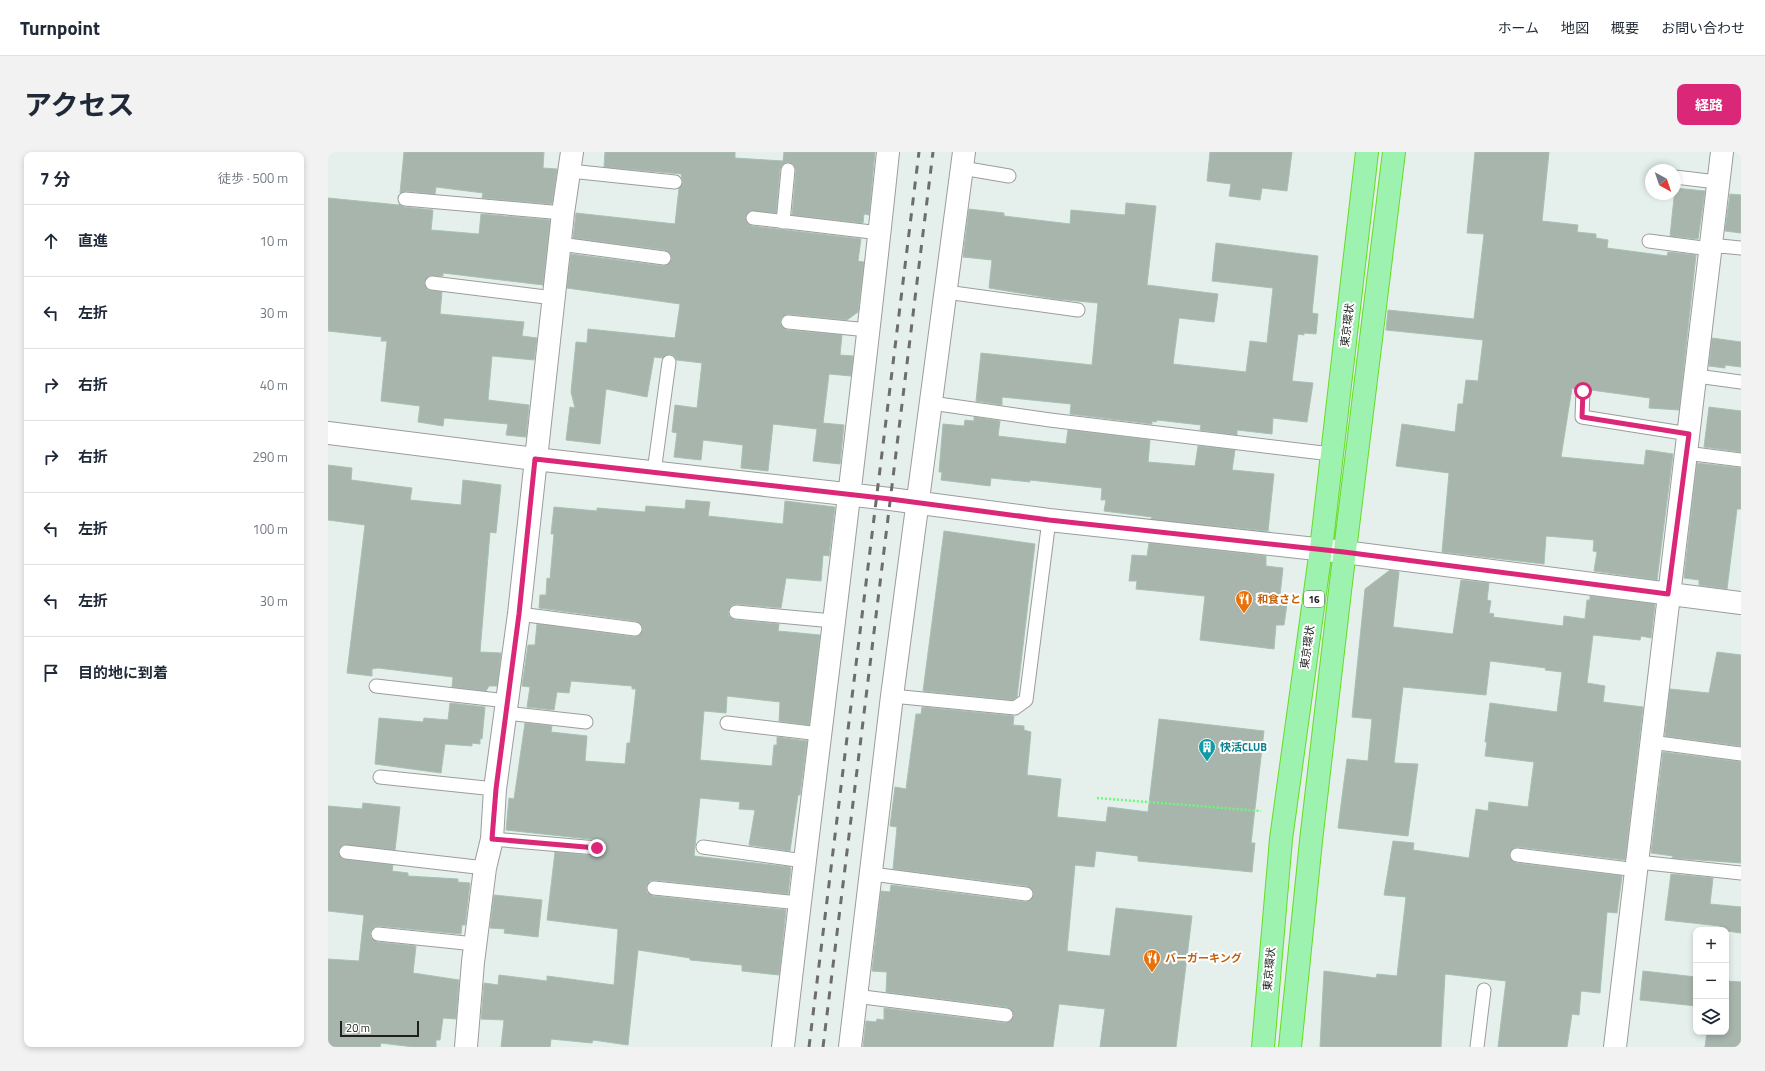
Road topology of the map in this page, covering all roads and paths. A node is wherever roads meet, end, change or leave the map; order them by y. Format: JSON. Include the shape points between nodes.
{"nodes":[{"id":1,"x":888,"y":152,"type":"edge"},
{"id":2,"x":1367,"y":152,"type":"edge"},
{"id":3,"x":1394,"y":152,"type":"edge"},
{"id":4,"x":1722,"y":152,"type":"edge"},
{"id":5,"x":963,"y":160,"type":"edge"},
{"id":6,"x":571,"y":161,"type":"edge"},
{"id":7,"x":788,"y":170,"type":"dead end"},
{"id":8,"x":1008,"y":176,"type":"dead end"},
{"id":9,"x":1681,"y":178,"type":"edge"},
{"id":10,"x":675,"y":182,"type":"dead end"},
{"id":11,"x":1717,"y":182,"type":"junction"},
{"id":12,"x":405,"y":199,"type":"dead end"},
{"id":13,"x":563,"y":213,"type":"junction"},
{"id":14,"x":753,"y":218,"type":"dead end"},
{"id":15,"x":782,"y":222,"type":"junction"},
{"id":16,"x":880,"y":233,"type":"junction"},
{"id":17,"x":1649,"y":241,"type":"dead end"},
{"id":18,"x":560,"y":244,"type":"junction"},
{"id":19,"x":1710,"y":247,"type":"junction"},
{"id":20,"x":1741,"y":248,"type":"edge"},
{"id":21,"x":664,"y":258,"type":"dead end"},
{"id":22,"x":432,"y":283,"type":"dead end"},
{"id":23,"x":946,"y":292,"type":"junction"},
{"id":24,"x":554,"y":298,"type":"junction"},
{"id":25,"x":1078,"y":310,"type":"dead end"},
{"id":26,"x":788,"y":322,"type":"dead end"},
{"id":27,"x":868,"y":330,"type":"junction"},
{"id":28,"x":669,"y":362,"type":"dead end"},
{"id":29,"x":1697,"y":376,"type":"junction"},
{"id":30,"x":1741,"y":382,"type":"edge"},
{"id":31,"x":1583,"y":391,"type":"dead end"},
{"id":32,"x":931,"y":403,"type":"junction"},
{"id":33,"x":328,"y":433,"type":"edge"},
{"id":34,"x":1687,"y":443,"type":"junction"},
{"id":35,"x":1331,"y":454,"type":"junction"},
{"id":36,"x":535,"y":459,"type":"junction"},
{"id":37,"x":1741,"y":460,"type":"edge"},
{"id":38,"x":654,"y":472,"type":"junction"},
{"id":39,"x":850,"y":495,"type":"junction"},
{"id":40,"x":918,"y":503,"type":"junction"},
{"id":41,"x":1049,"y":520,"type":"junction"},
{"id":42,"x":1321,"y":549,"type":"junction"},
{"id":43,"x":1344,"y":552,"type":"junction"},
{"id":44,"x":1668,"y":594,"type":"junction"},
{"id":45,"x":1741,"y":603,"type":"edge"},
{"id":46,"x":736,"y":612,"type":"dead end"},
{"id":47,"x":519,"y":614,"type":"junction"},
{"id":48,"x":834,"y":621,"type":"junction"},
{"id":49,"x":635,"y":628,"type":"dead end"},
{"id":50,"x":376,"y":686,"type":"dead end"},
{"id":51,"x":892,"y":696,"type":"junction"},
{"id":52,"x":506,"y":707,"type":"junction"},
{"id":53,"x":586,"y":722,"type":"dead end"},
{"id":54,"x":727,"y":723,"type":"dead end"},
{"id":55,"x":820,"y":734,"type":"junction"},
{"id":56,"x":1651,"y":742,"type":"junction"},
{"id":57,"x":1741,"y":754,"type":"edge"},
{"id":58,"x":380,"y":777,"type":"dead end"},
{"id":59,"x":496,"y":789,"type":"junction"},
{"id":60,"x":1098,"y":798,"type":"dead end"},
{"id":61,"x":1262,"y":811,"type":"dead end"},
{"id":62,"x":492,"y":839,"type":"junction"},
{"id":63,"x":703,"y":847,"type":"dead end"},
{"id":64,"x":597,"y":848,"type":"dead end"},
{"id":65,"x":346,"y":852,"type":"dead end"},
{"id":66,"x":1517,"y":855,"type":"dead end"},
{"id":67,"x":804,"y":861,"type":"junction"},
{"id":68,"x":1637,"y":866,"type":"junction"},
{"id":69,"x":485,"y":868,"type":"junction"},
{"id":70,"x":1741,"y":873,"type":"edge"},
{"id":71,"x":872,"y":874,"type":"junction"},
{"id":72,"x":654,"y":888,"type":"dead end"},
{"id":73,"x":1026,"y":894,"type":"dead end"},
{"id":74,"x":799,"y":904,"type":"junction"},
{"id":75,"x":378,"y":934,"type":"dead end"},
{"id":76,"x":475,"y":944,"type":"junction"},
{"id":77,"x":1484,"y":990,"type":"dead end"},
{"id":78,"x":856,"y":996,"type":"junction"},
{"id":79,"x":1006,"y":1015,"type":"dead end"},
{"id":80,"x":466,"y":1047,"type":"edge"},
{"id":81,"x":783,"y":1047,"type":"edge"},
{"id":82,"x":850,"y":1047,"type":"edge"},
{"id":83,"x":1263,"y":1047,"type":"edge"},
{"id":84,"x":1290,"y":1047,"type":"edge"},
{"id":85,"x":1477,"y":1047,"type":"edge"},
{"id":86,"x":1615,"y":1047,"type":"edge"}],
"edges":[{"from":1,"to":16,"type":"street"},
{"from":2,"to":35,"type":"highway","name":"東京環状","number":"16"},
{"from":3,"to":43,"type":"highway","number":"16"},
{"from":4,"to":11,"type":"street"},
{"from":5,"to":8,"type":"lane"},
{"from":5,"to":23,"type":"street"},
{"from":6,"to":10,"type":"lane"},
{"from":6,"to":13,"type":"street"},
{"from":7,"to":15,"type":"lane"},
{"from":9,"to":11,"type":"lane"},
{"from":11,"to":19,"type":"street"},
{"from":12,"to":13,"type":"lane"},
{"from":13,"to":18,"type":"street"},
{"from":14,"to":15,"type":"lane"},
{"from":15,"to":16,"type":"lane"},
{"from":16,"to":27,"type":"street"},
{"from":17,"to":19,"type":"lane"},
{"from":18,"to":21,"type":"lane"},
{"from":18,"to":24,"type":"street"},
{"from":19,"to":20,"type":"lane"},
{"from":19,"to":29,"type":"street"},
{"from":22,"to":24,"type":"lane"},
{"from":23,"to":25,"type":"lane"},
{"from":23,"to":32,"type":"street"},
{"from":24,"to":36,"type":"street"},
{"from":26,"to":27,"type":"lane"},
{"from":27,"to":39,"type":"street"},
{"from":28,"to":38,"type":"lane"},
{"from":29,"to":30,"type":"lane"},
{"from":29,"to":34,"type":"street"},
{"from":31,"to":34,"type":"lane","via":[[1582,417]]},
{"from":32,"to":35,"type":"lane"},
{"from":32,"to":40,"type":"street"},
{"from":33,"to":36,"type":"street"},
{"from":34,"to":37,"type":"lane"},
{"from":34,"to":44,"type":"street"},
{"from":35,"to":42,"type":"highway","name":"東京環状","number":"16"},
{"from":36,"to":38,"type":"street"},
{"from":36,"to":47,"type":"street"},
{"from":38,"to":39,"type":"street"},
{"from":39,"to":40,"type":"street"},
{"from":39,"to":48,"type":"street"},
{"from":40,"to":41,"type":"street"},
{"from":40,"to":51,"type":"street"},
{"from":41,"to":42,"type":"street"},
{"from":41,"to":51,"type":"lane","via":[[1026,700],[1015,708]]},
{"from":42,"to":43,"type":"street"},
{"from":42,"to":83,"type":"highway","name":"東京環状","number":"16","via":[[1281,839]]},
{"from":43,"to":44,"type":"street"},
{"from":43,"to":84,"type":"highway","number":"16"},
{"from":44,"to":45,"type":"street"},
{"from":44,"to":56,"type":"street"},
{"from":46,"to":48,"type":"lane"},
{"from":47,"to":49,"type":"lane"},
{"from":47,"to":52,"type":"street"},
{"from":48,"to":55,"type":"street"},
{"from":50,"to":52,"type":"lane"},
{"from":51,"to":71,"type":"street"},
{"from":52,"to":53,"type":"lane"},
{"from":52,"to":59,"type":"street"},
{"from":54,"to":55,"type":"lane"},
{"from":55,"to":67,"type":"street"},
{"from":56,"to":57,"type":"lane"},
{"from":56,"to":68,"type":"street"},
{"from":58,"to":59,"type":"lane"},
{"from":59,"to":62,"type":"street"},
{"from":60,"to":61,"type":"path"},
{"from":62,"to":64,"type":"lane"},
{"from":62,"to":69,"type":"street"},
{"from":63,"to":67,"type":"lane"},
{"from":65,"to":69,"type":"lane"},
{"from":66,"to":68,"type":"lane"},
{"from":67,"to":74,"type":"street"},
{"from":68,"to":70,"type":"lane"},
{"from":68,"to":86,"type":"street"},
{"from":69,"to":76,"type":"street"},
{"from":71,"to":73,"type":"lane"},
{"from":71,"to":78,"type":"street"},
{"from":72,"to":74,"type":"lane"},
{"from":74,"to":81,"type":"street"},
{"from":75,"to":76,"type":"lane"},
{"from":76,"to":80,"type":"street"},
{"from":77,"to":85,"type":"lane"},
{"from":78,"to":79,"type":"lane"},
{"from":78,"to":82,"type":"street"}]}
